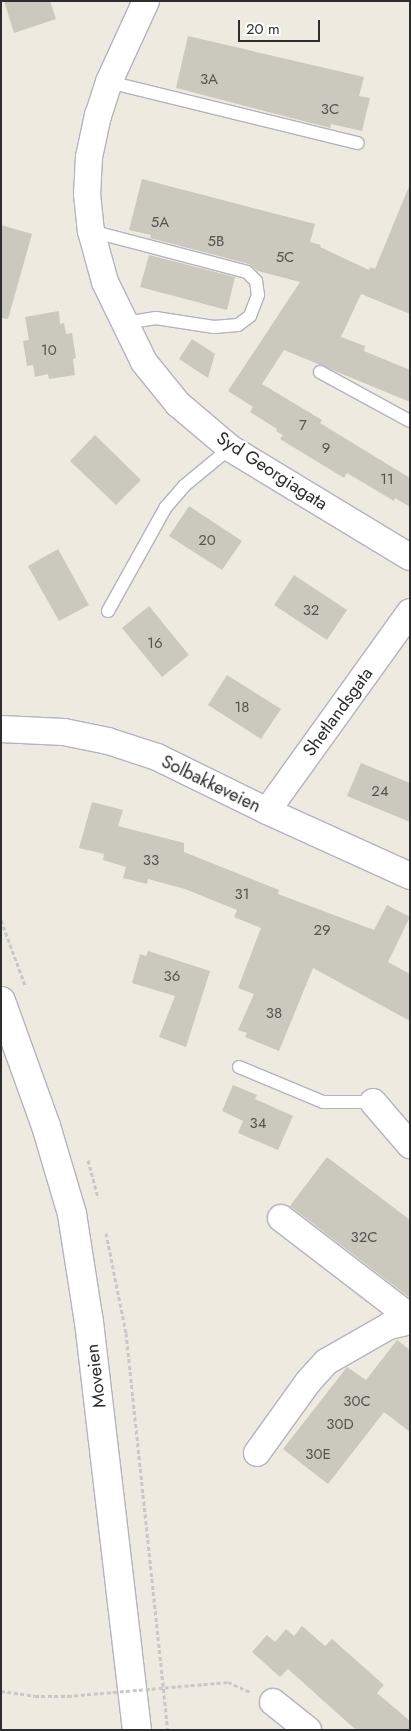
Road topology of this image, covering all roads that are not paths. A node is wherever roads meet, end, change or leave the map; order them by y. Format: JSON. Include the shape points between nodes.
{"nodes":[{"id":1,"x":146,"y":1,"type":"edge"},
{"id":2,"x":109,"y":82,"type":"junction"},
{"id":3,"x":358,"y":143,"type":"dead end"},
{"id":4,"x":91,"y":231,"type":"junction"},
{"id":5,"x":124,"y":323,"type":"junction"},
{"id":6,"x":320,"y":372,"type":"dead end"},
{"id":7,"x":410,"y":421,"type":"edge"},
{"id":8,"x":230,"y":448,"type":"junction"},
{"id":9,"x":410,"y":557,"type":"edge"},
{"id":10,"x":108,"y":611,"type":"dead end"},
{"id":11,"x":410,"y":612,"type":"edge"},
{"id":12,"x":1,"y":729,"type":"edge"},
{"id":13,"x":267,"y":811,"type":"junction"},
{"id":14,"x":410,"y":876,"type":"edge"},
{"id":15,"x":1,"y":1001,"type":"edge"},
{"id":16,"x":6,"y":1026,"type":"edge"},
{"id":17,"x":239,"y":1067,"type":"dead end"},
{"id":18,"x":373,"y":1102,"type":"joint"},
{"id":19,"x":410,"y":1144,"type":"edge"},
{"id":20,"x":282,"y":1218,"type":"dead end"},
{"id":21,"x":410,"y":1317,"type":"edge"},
{"id":22,"x":410,"y":1321,"type":"edge"},
{"id":23,"x":256,"y":1453,"type":"dead end"},
{"id":24,"x":273,"y":1702,"type":"dead end"},
{"id":25,"x":137,"y":1730,"type":"edge"},
{"id":26,"x":308,"y":1730,"type":"edge"}],
"edges":[{"from":1,"to":2,"type":"street","name":"Syd Georgiagata"},
{"from":2,"to":3,"type":"lane"},
{"from":2,"to":4,"type":"street","name":"Syd Georgiagata","via":[[89,157],[87,194]]},
{"from":4,"to":5,"type":"street","name":"Syd Georgiagata","via":[[105,282]]},
{"from":4,"to":5,"type":"lane","via":[[247,272],[256,281],[258,295],[250,316],[238,325],[214,327],[156,318]]},
{"from":5,"to":8,"type":"street","name":"Syd Georgiagata","via":[[144,362],[178,404]]},
{"from":6,"to":7,"type":"lane"},
{"from":8,"to":9,"type":"street","name":"Syd Georgiagata"},
{"from":8,"to":10,"type":"lane","via":[[184,486],[166,507]]},
{"from":11,"to":13,"type":"street","name":"Shetlandsgata"},
{"from":12,"to":13,"type":"street","name":"Solbakkeveien","via":[[64,732],[157,757]]},
{"from":13,"to":14,"type":"street","name":"Solbakkeveien"},
{"from":15,"to":16,"type":"street","name":"Moveien"},
{"from":16,"to":25,"type":"street","name":"Moveien","via":[[46,1126],[72,1214],[90,1322]]},
{"from":17,"to":18,"type":"lane","via":[[323,1102]]},
{"from":18,"to":19,"type":"street"},
{"from":20,"to":21,"type":"street"},
{"from":22,"to":23,"type":"street","via":[[389,1326],[326,1362]]},
{"from":24,"to":26,"type":"street"}]}
